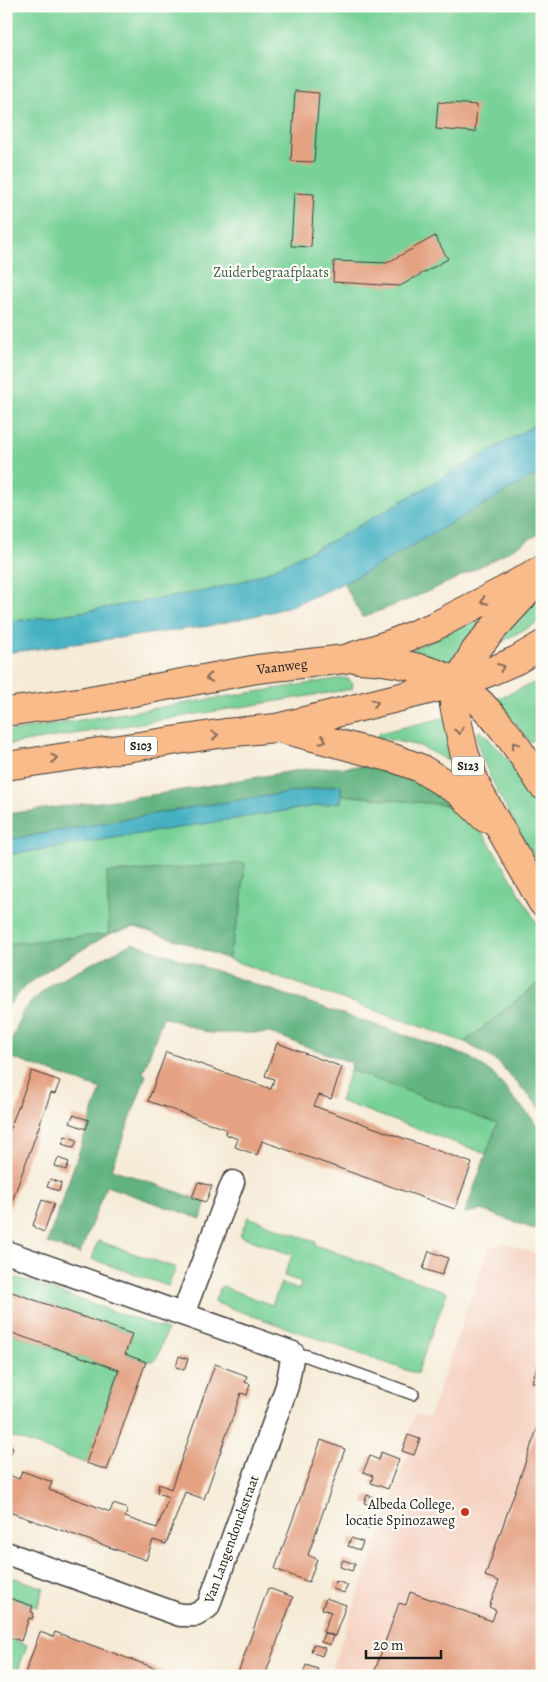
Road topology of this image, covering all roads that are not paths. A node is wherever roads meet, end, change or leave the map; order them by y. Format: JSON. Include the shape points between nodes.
{"nodes":[{"id":1,"x":542,"y":569,"type":"edge"},
{"id":2,"x":542,"y":576,"type":"edge"},
{"id":3,"x":542,"y":645,"type":"edge"},
{"id":4,"x":345,"y":659,"type":"junction"},
{"id":5,"x":457,"y":683,"type":"junction"},
{"id":6,"x":6,"y":712,"type":"edge"},
{"id":7,"x":276,"y":728,"type":"junction"},
{"id":8,"x":6,"y":766,"type":"edge"},
{"id":9,"x":542,"y":785,"type":"edge"},
{"id":10,"x":506,"y":841,"type":"junction"},
{"id":11,"x":542,"y":902,"type":"edge"},
{"id":12,"x":233,"y":1182,"type":"dead end"},
{"id":13,"x":6,"y":1252,"type":"edge"},
{"id":14,"x":182,"y":1314,"type":"junction"},
{"id":15,"x":293,"y":1353,"type":"junction"},
{"id":16,"x":413,"y":1394,"type":"dead end"},
{"id":17,"x":6,"y":1553,"type":"edge"}],
"edges":[{"from":1,"to":4,"type":"highway","name":"Vaanweg","one_way":true,"via":[[434,626]]},
{"from":2,"to":5,"type":"highway","via":[[482,640]]},
{"from":5,"to":3,"type":"highway","number":"S103","one_way":true,"via":[[517,660]]},
{"from":4,"to":5,"type":"highway","via":[[408,666]]},
{"from":4,"to":6,"type":"highway","name":"Vaanweg","one_way":true,"via":[[257,669]]},
{"from":7,"to":5,"type":"highway","number":"S103","one_way":true},
{"from":9,"to":5,"type":"highway","one_way":true,"via":[[505,732]]},
{"from":5,"to":10,"type":"highway","number":"S123","one_way":true,"via":[[454,706],[464,752],[478,790]]},
{"from":8,"to":7,"type":"highway","number":"S103","one_way":true},
{"from":7,"to":10,"type":"highway","one_way":true,"via":[[420,768],[459,792]]},
{"from":10,"to":11,"type":"highway","number":"S123"},
{"from":12,"to":14,"type":"street"},
{"from":13,"to":14,"type":"street"},
{"from":14,"to":15,"type":"street"},
{"from":15,"to":16,"type":"lane"},
{"from":15,"to":17,"type":"street","name":"Van Langendonckstraat","via":[[287,1386],[208,1607],[196,1615],[180,1614]]}]}
